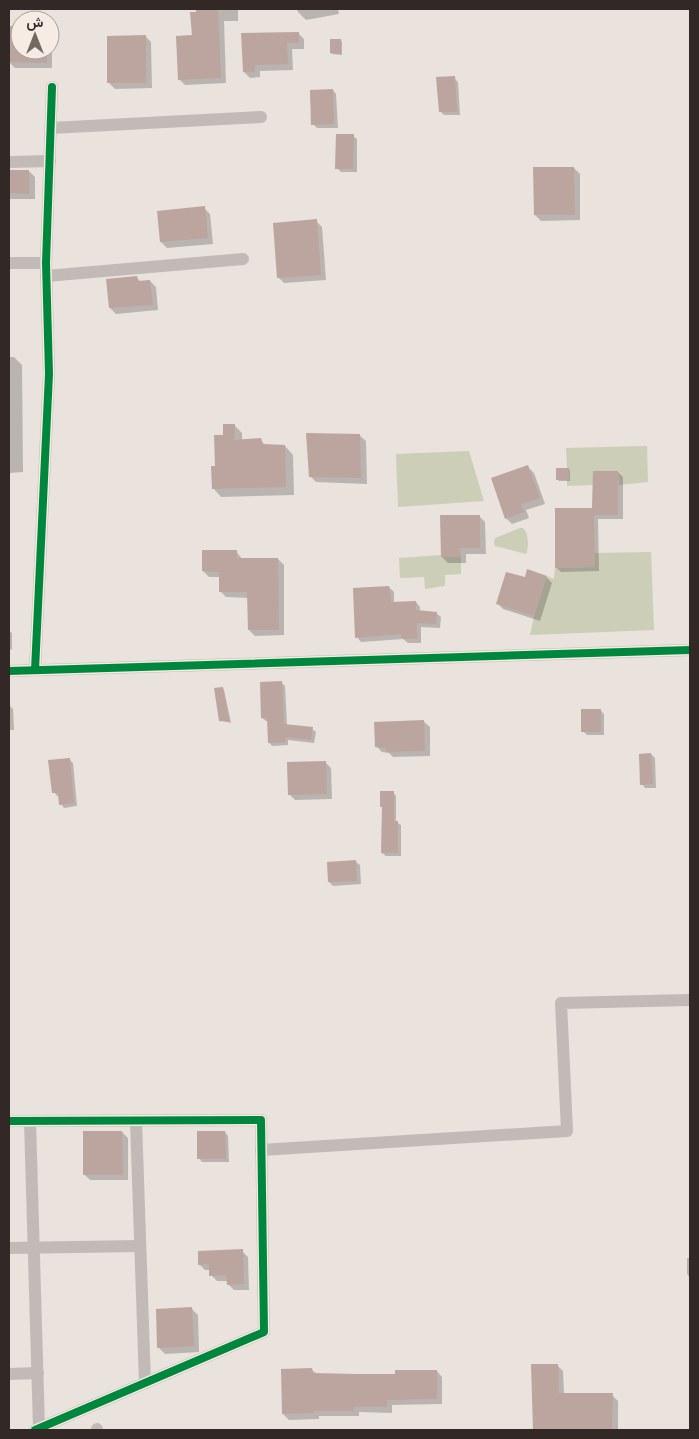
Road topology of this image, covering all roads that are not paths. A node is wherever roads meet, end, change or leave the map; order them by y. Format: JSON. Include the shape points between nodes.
{"nodes":[{"id":1,"x":52,"y":87,"type":"dead end"},
{"id":2,"x":261,"y":117,"type":"dead end"},
{"id":3,"x":51,"y":128,"type":"junction"},
{"id":4,"x":50,"y":161,"type":"junction"},
{"id":5,"x":9,"y":162,"type":"edge"},
{"id":6,"x":243,"y":259,"type":"dead end"},
{"id":7,"x":9,"y":263,"type":"edge"},
{"id":8,"x":46,"y":263,"type":"junction"},
{"id":9,"x":46,"y":276,"type":"junction"},
{"id":10,"x":690,"y":650,"type":"edge"},
{"id":11,"x":9,"y":670,"type":"edge"},
{"id":12,"x":35,"y":670,"type":"junction"},
{"id":13,"x":690,"y":1000,"type":"edge"},
{"id":14,"x":9,"y":1121,"type":"edge"},
{"id":15,"x":30,"y":1121,"type":"junction"},
{"id":16,"x":136,"y":1121,"type":"junction"},
{"id":17,"x":261,"y":1150,"type":"junction"},
{"id":18,"x":140,"y":1246,"type":"junction"},
{"id":19,"x":9,"y":1248,"type":"edge"},
{"id":20,"x":34,"y":1248,"type":"junction"},
{"id":21,"x":38,"y":1373,"type":"junction"},
{"id":22,"x":9,"y":1374,"type":"edge"},
{"id":23,"x":145,"y":1383,"type":"junction"},
{"id":24,"x":37,"y":1429,"type":"edge"}],
"edges":[{"from":1,"to":3,"type":"street"},
{"from":2,"to":3,"type":"street"},
{"from":3,"to":4,"type":"street"},
{"from":4,"to":5,"type":"street"},
{"from":4,"to":8,"type":"street"},
{"from":6,"to":9,"type":"street"},
{"from":7,"to":8,"type":"street"},
{"from":8,"to":9,"type":"street"},
{"from":9,"to":12,"type":"street","via":[[49,374]]},
{"from":10,"to":12,"type":"street"},
{"from":11,"to":12,"type":"street"},
{"from":13,"to":17,"type":"street","via":[[561,1003],[567,1131]]},
{"from":14,"to":15,"type":"street"},
{"from":15,"to":16,"type":"street"},
{"from":15,"to":20,"type":"street"},
{"from":16,"to":17,"type":"street","via":[[261,1120]]},
{"from":16,"to":18,"type":"street"},
{"from":17,"to":23,"type":"street","via":[[264,1332]]},
{"from":18,"to":20,"type":"street"},
{"from":18,"to":23,"type":"street"},
{"from":19,"to":20,"type":"street"},
{"from":20,"to":21,"type":"street"},
{"from":21,"to":22,"type":"street"},
{"from":21,"to":24,"type":"street"},
{"from":23,"to":24,"type":"street"}]}
